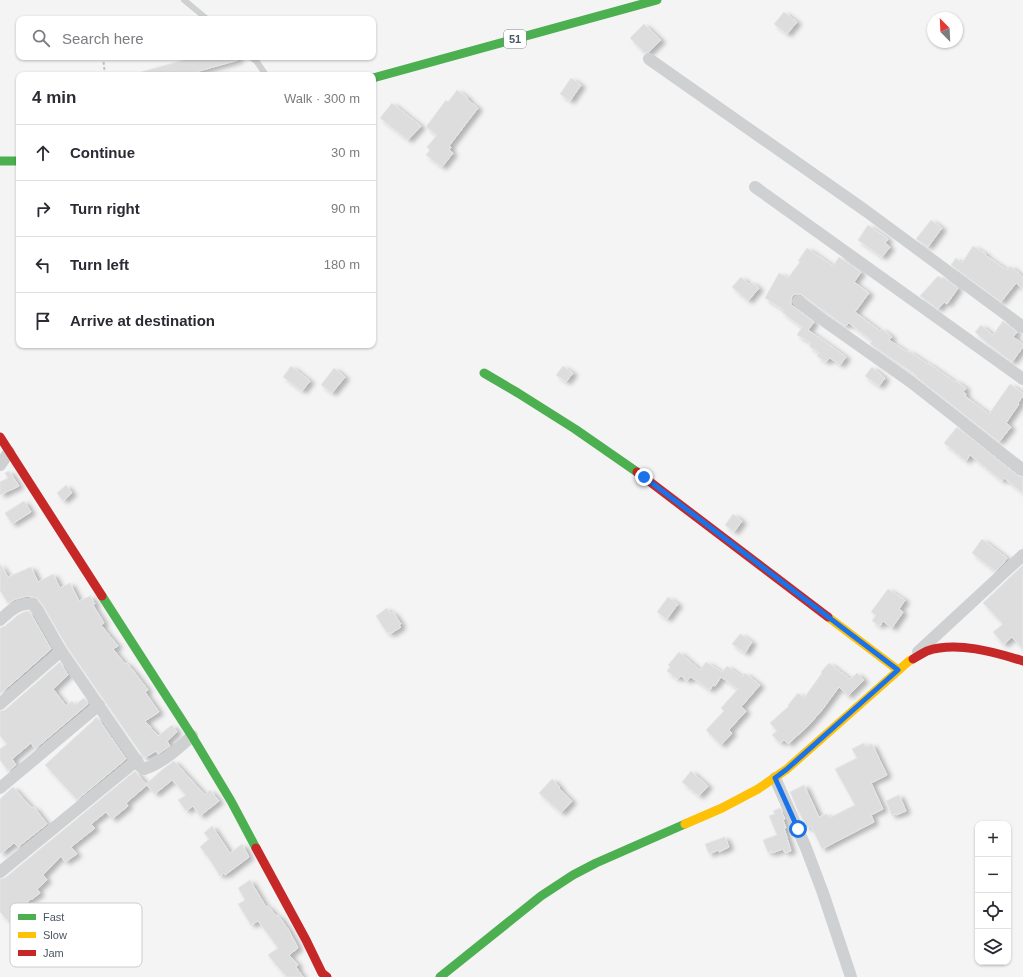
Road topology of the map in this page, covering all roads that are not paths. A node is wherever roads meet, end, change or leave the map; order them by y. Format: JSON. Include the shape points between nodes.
{"nodes":[{"id":1,"x":184,"y":0,"type":"edge"},
{"id":2,"x":657,"y":0,"type":"edge"},
{"id":3,"x":203,"y":16,"type":"edge"},
{"id":4,"x":648,"y":59,"type":"dead end"},
{"id":5,"x":255,"y":60,"type":"edge"},
{"id":6,"x":264,"y":72,"type":"edge"},
{"id":7,"x":376,"y":77,"type":"edge"},
{"id":8,"x":0,"y":161,"type":"edge"},
{"id":9,"x":16,"y":161,"type":"edge"},
{"id":10,"x":755,"y":187,"type":"dead end"},
{"id":11,"x":798,"y":301,"type":"dead end"},
{"id":12,"x":1023,"y":327,"type":"edge"},
{"id":13,"x":484,"y":373,"type":"dead end"},
{"id":14,"x":1023,"y":379,"type":"edge"},
{"id":15,"x":0,"y":437,"type":"edge"},
{"id":16,"x":9,"y":452,"type":"junction"},
{"id":17,"x":0,"y":465,"type":"edge"},
{"id":18,"x":1023,"y":470,"type":"edge"},
{"id":19,"x":1023,"y":555,"type":"edge"},
{"id":20,"x":0,"y":620,"type":"edge"},
{"id":21,"x":61,"y":651,"type":"junction"},
{"id":22,"x":909,"y":661,"type":"junction"},
{"id":23,"x":1023,"y":661,"type":"edge"},
{"id":24,"x":898,"y":670,"type":"junction"},
{"id":25,"x":0,"y":704,"type":"edge"},
{"id":26,"x":99,"y":705,"type":"junction"},
{"id":27,"x":192,"y":736,"type":"junction"},
{"id":28,"x":137,"y":760,"type":"junction"},
{"id":29,"x":775,"y":778,"type":"junction"},
{"id":30,"x":0,"y":788,"type":"edge"},
{"id":31,"x":0,"y":872,"type":"edge"},
{"id":32,"x":324,"y":976,"type":"edge"},
{"id":33,"x":440,"y":977,"type":"edge"},
{"id":34,"x":851,"y":977,"type":"edge"}],
"edges":[{"from":1,"to":3,"type":"lane"},
{"from":2,"to":7,"type":"main road","number":"51"},
{"from":4,"to":12,"type":"street","via":[[866,211]]},
{"from":5,"to":6,"type":"lane"},
{"from":8,"to":9,"type":"main road"},
{"from":10,"to":14,"type":"street"},
{"from":11,"to":18,"type":"street","via":[[911,382]]},
{"from":13,"to":24,"type":"main road","via":[[575,429],[637,472]]},
{"from":15,"to":16,"type":"main road"},
{"from":16,"to":17,"type":"street"},
{"from":16,"to":27,"type":"main road"},
{"from":19,"to":22,"type":"street"},
{"from":20,"to":21,"type":"street","via":[[19,606],[32,604]]},
{"from":21,"to":25,"type":"street"},
{"from":21,"to":26,"type":"street"},
{"from":22,"to":23,"type":"main road","via":[[929,651],[956,648],[1007,655]]},
{"from":22,"to":24,"type":"main road"},
{"from":24,"to":29,"type":"main road"},
{"from":26,"to":28,"type":"street"},
{"from":26,"to":30,"type":"street"},
{"from":27,"to":28,"type":"street","via":[[166,758],[144,769]]},
{"from":27,"to":32,"type":"main road","via":[[231,801]]},
{"from":28,"to":31,"type":"street"},
{"from":29,"to":33,"type":"main road","via":[[722,808],[573,875],[541,896]]},
{"from":29,"to":34,"type":"street","via":[[806,848]]}]}
